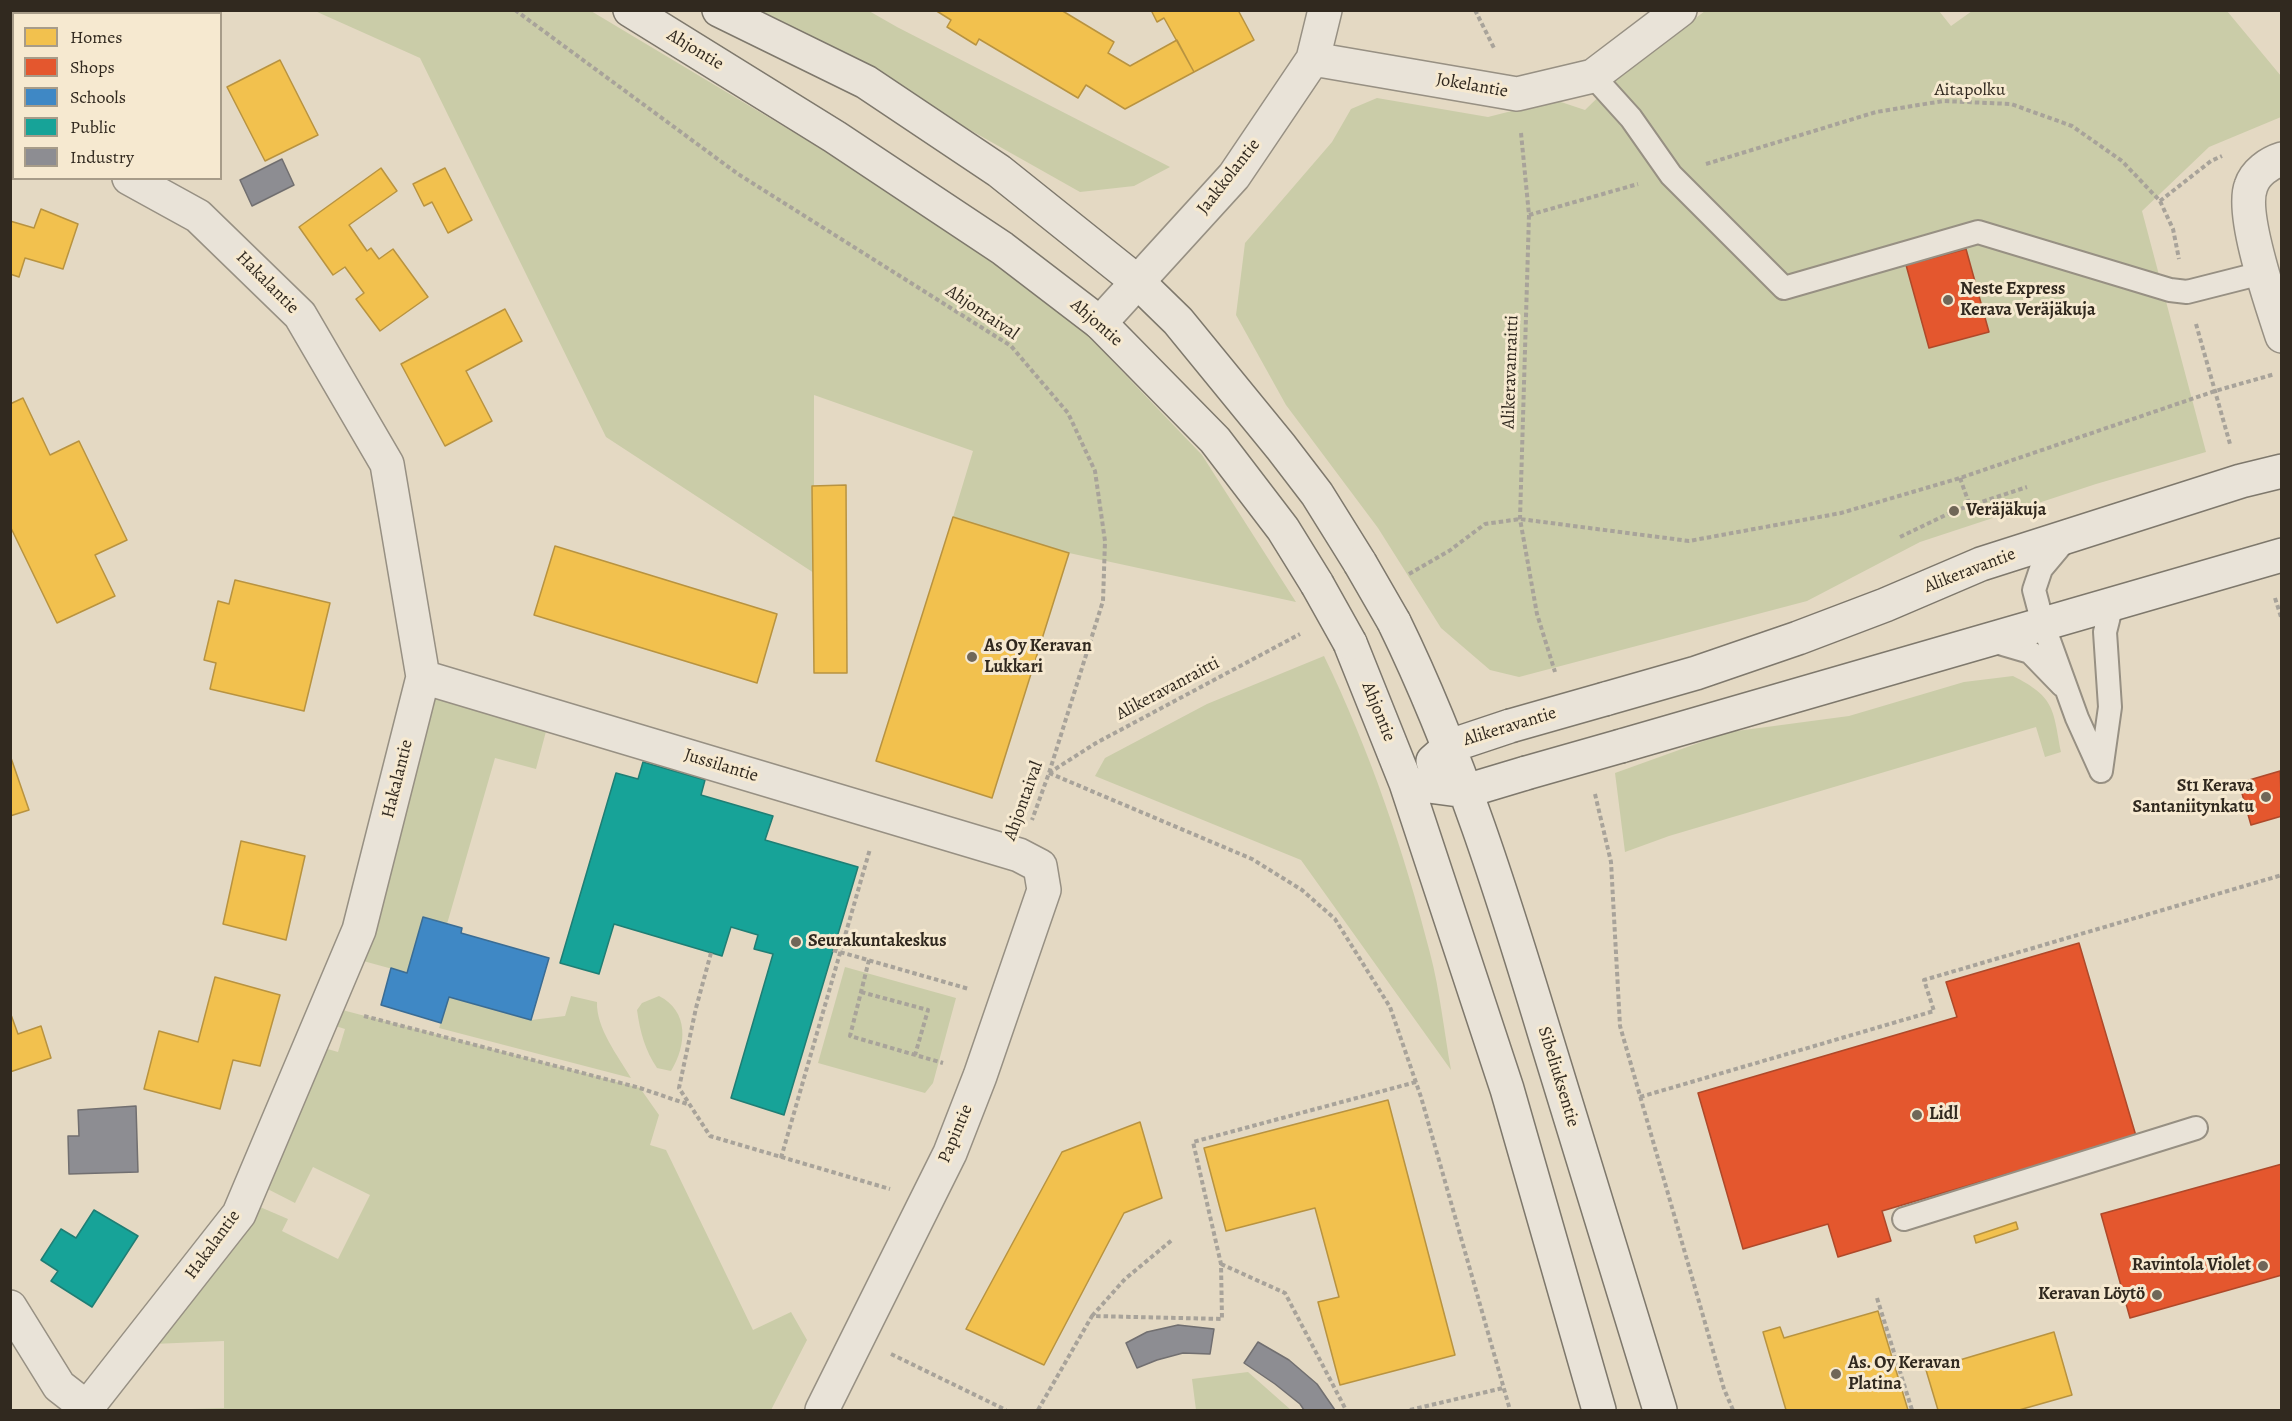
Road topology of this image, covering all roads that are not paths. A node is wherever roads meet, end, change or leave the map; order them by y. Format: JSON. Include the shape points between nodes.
{"nodes":[{"id":1,"x":630,"y":10,"type":"edge"},
{"id":2,"x":719,"y":10,"type":"edge"},
{"id":3,"x":1325,"y":10,"type":"edge"},
{"id":4,"x":1680,"y":10,"type":"edge"},
{"id":5,"x":1313,"y":59,"type":"junction"},
{"id":6,"x":1593,"y":76,"type":"junction"},
{"id":7,"x":2282,"y":159,"type":"edge"},
{"id":8,"x":133,"y":180,"type":"edge"},
{"id":9,"x":2262,"y":273,"type":"junction"},
{"id":10,"x":1138,"y":283,"type":"junction"},
{"id":11,"x":1100,"y":323,"type":"junction"},
{"id":12,"x":2282,"y":336,"type":"edge"},
{"id":13,"x":2282,"y":471,"type":"edge"},
{"id":14,"x":2067,"y":537,"type":"junction"},
{"id":15,"x":2282,"y":555,"type":"edge"},
{"id":16,"x":2112,"y":604,"type":"junction"},
{"id":17,"x":2043,"y":624,"type":"junction"},
{"id":18,"x":1989,"y":640,"type":"junction"},
{"id":19,"x":423,"y":677,"type":"junction"},
{"id":20,"x":2066,"y":688,"type":"junction"},
{"id":21,"x":1450,"y":746,"type":"junction"},
{"id":22,"x":1406,"y":783,"type":"junction"},
{"id":23,"x":1466,"y":791,"type":"junction"},
{"id":24,"x":1019,"y":855,"type":"joint"},
{"id":25,"x":2196,"y":1128,"type":"dead end"},
{"id":26,"x":1904,"y":1219,"type":"dead end"},
{"id":27,"x":10,"y":1307,"type":"edge"},
{"id":28,"x":85,"y":1409,"type":"edge"},
{"id":29,"x":822,"y":1410,"type":"edge"},
{"id":30,"x":1599,"y":1410,"type":"edge"},
{"id":31,"x":1660,"y":1410,"type":"edge"}],
"edges":[{"from":1,"to":11,"type":"main road","name":"Ahjontie","via":[[865,156],[1002,248]]},
{"from":2,"to":10,"type":"main road","via":[[866,82],[999,171]]},
{"from":3,"to":5,"type":"main road","name":"Jaakkolantie"},
{"from":4,"to":6,"type":"main road","name":"Jokelantie"},
{"from":5,"to":6,"type":"main road","name":"Jokelantie","via":[[1518,94]]},
{"from":5,"to":10,"type":"main road","name":"Jaakkolantie","via":[[1234,176]]},
{"from":6,"to":9,"type":"lane","via":[[1631,118],[1671,175],[1784,288],[1978,232],[2170,290],[2187,292]]},
{"from":7,"to":9,"type":"main road","via":[[2257,174],[2250,187],[2247,207]]},
{"from":8,"to":19,"type":"main road","name":"Hakalantie","via":[[198,216],[306,324],[387,464]]},
{"from":9,"to":12,"type":"main road"},
{"from":10,"to":11,"type":"main road","name":"Jaakkolantie"},
{"from":10,"to":21,"type":"main road","bridge":true,"via":[[1178,321],[1317,494],[1394,622]]},
{"from":11,"to":22,"type":"main road","name":"Ahjontie","bridge":true,"via":[[1215,440],[1283,529],[1350,643]]},
{"from":13,"to":14,"type":"main road","name":"Alikeravantie"},
{"from":14,"to":17,"type":"lane","via":[[2041,568],[2034,590]]},
{"from":14,"to":21,"type":"main road","name":"Alikeravantie","bridge":true,"via":[[1981,564],[1886,605],[1726,663]]},
{"from":15,"to":16,"type":"main road"},
{"from":16,"to":17,"type":"main road"},
{"from":16,"to":20,"type":"lane","via":[[2105,632],[2110,707],[2101,771]]},
{"from":17,"to":18,"type":"main road"},
{"from":17,"to":20,"type":"lane"},
{"from":18,"to":20,"type":"lane","via":[[2030,652]]},
{"from":18,"to":23,"type":"main road","bridge":true},
{"from":19,"to":24,"type":"main road","name":"Jussilantie"},
{"from":19,"to":28,"type":"main road","name":"Hakalantie","via":[[359,930],[239,1214]]},
{"from":21,"to":22,"type":"main road","name":"Alikeravantie"},
{"from":21,"to":23,"type":"main road","name":"Sibeliuksentie"},
{"from":22,"to":23,"type":"main road"},
{"from":22,"to":30,"type":"main road","via":[[1507,1089]]},
{"from":23,"to":31,"type":"main road","name":"Sibeliuksentie","via":[[1502,895]]},
{"from":24,"to":29,"type":"main road","name":"Papintie","via":[[1040,866],[1044,890],[980,1076],[950,1153]]},
{"from":25,"to":26,"type":"lane"},
{"from":27,"to":28,"type":"main road","via":[[59,1386]]}]}
